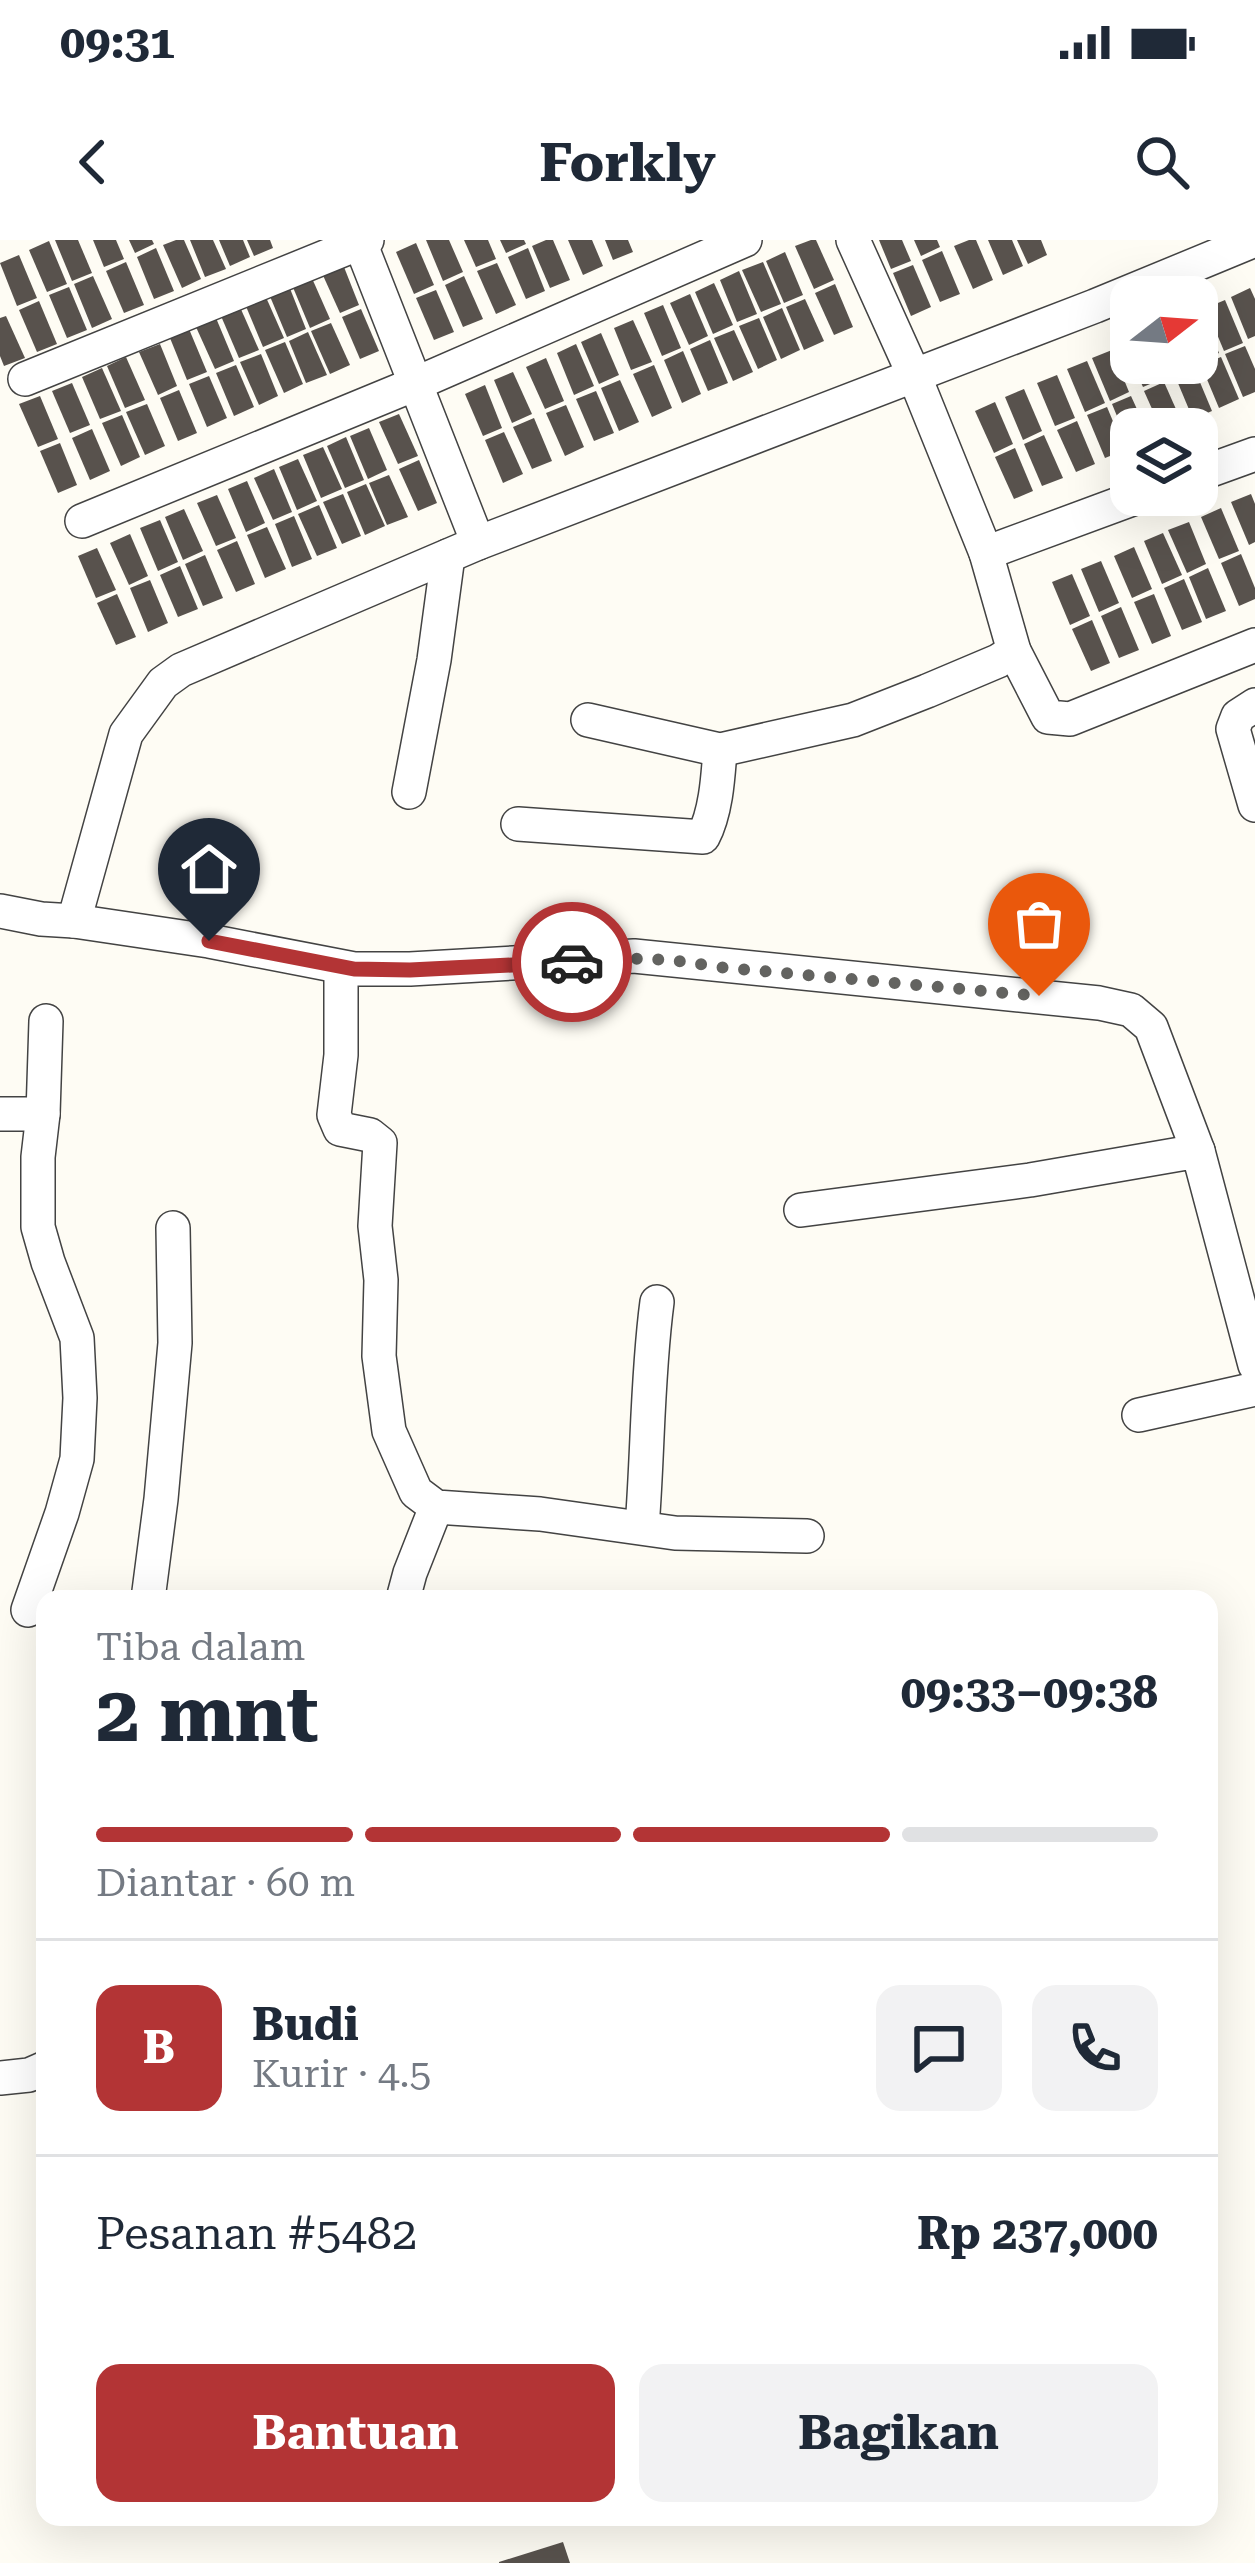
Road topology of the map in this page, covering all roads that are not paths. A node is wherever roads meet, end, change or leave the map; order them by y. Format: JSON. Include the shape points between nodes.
{"nodes":[{"id":1,"x":746,"y":240,"type":"edge"},
{"id":2,"x":853,"y":240,"type":"edge"},
{"id":3,"x":1255,"y":240,"type":"edge"},
{"id":4,"x":362,"y":241,"type":"edge"},
{"id":5,"x":914,"y":375,"type":"junction"},
{"id":6,"x":26,"y":379,"type":"dead end"},
{"id":7,"x":415,"y":384,"type":"junction"},
{"id":8,"x":1255,"y":454,"type":"edge"},
{"id":9,"x":1218,"y":467,"type":"edge"},
{"id":10,"x":1110,"y":507,"type":"edge"},
{"id":11,"x":82,"y":521,"type":"dead end"},
{"id":12,"x":463,"y":550,"type":"junction"},
{"id":13,"x":986,"y":553,"type":"junction"},
{"id":14,"x":1255,"y":645,"type":"edge"},
{"id":15,"x":1013,"y":651,"type":"junction"},
{"id":16,"x":1255,"y":705,"type":"edge"},
{"id":17,"x":588,"y":720,"type":"dead end"},
{"id":18,"x":720,"y":750,"type":"junction"},
{"id":19,"x":409,"y":792,"type":"dead end"},
{"id":20,"x":1255,"y":805,"type":"edge"},
{"id":21,"x":518,"y":824,"type":"dead end"},
{"id":22,"x":0,"y":911,"type":"edge"},
{"id":23,"x":74,"y":921,"type":"junction"},
{"id":24,"x":341,"y":968,"type":"junction"},
{"id":25,"x":46,"y":1021,"type":"dead end"},
{"id":26,"x":0,"y":1114,"type":"edge"},
{"id":27,"x":43,"y":1114,"type":"junction"},
{"id":28,"x":1198,"y":1150,"type":"junction"},
{"id":29,"x":801,"y":1210,"type":"dead end"},
{"id":30,"x":173,"y":1228,"type":"dead end"},
{"id":31,"x":657,"y":1302,"type":"dead end"},
{"id":32,"x":1255,"y":1365,"type":"edge"},
{"id":33,"x":1255,"y":1389,"type":"edge"},
{"id":34,"x":1139,"y":1414,"type":"dead end"},
{"id":35,"x":436,"y":1507,"type":"junction"},
{"id":36,"x":641,"y":1527,"type":"junction"},
{"id":37,"x":806,"y":1535,"type":"dead end"},
{"id":38,"x":149,"y":1590,"type":"edge"},
{"id":39,"x":405,"y":1590,"type":"edge"},
{"id":40,"x":24,"y":1610,"type":"edge"},
{"id":41,"x":36,"y":2071,"type":"edge"},
{"id":42,"x":0,"y":2078,"type":"edge"}],
"edges":[{"from":1,"to":7,"type":"street"},
{"from":2,"to":5,"type":"street"},
{"from":3,"to":5,"type":"street"},
{"from":4,"to":6,"type":"street"},
{"from":4,"to":7,"type":"street"},
{"from":5,"to":12,"type":"street"},
{"from":5,"to":13,"type":"street"},
{"from":7,"to":11,"type":"street"},
{"from":7,"to":12,"type":"street"},
{"from":8,"to":9,"type":"street"},
{"from":10,"to":13,"type":"street"},
{"from":12,"to":19,"type":"street"},
{"from":12,"to":23,"type":"street","via":[[164,682],[126,734]]},
{"from":13,"to":15,"type":"street"},
{"from":14,"to":15,"type":"street","via":[[1070,718],[1048,717]]},
{"from":15,"to":18,"type":"street","via":[[853,720]]},
{"from":16,"to":20,"type":"street","via":[[1233,729]]},
{"from":17,"to":18,"type":"street"},
{"from":18,"to":21,"type":"street","via":[[700,838]]},
{"from":22,"to":23,"type":"street"},
{"from":23,"to":24,"type":"street"},
{"from":24,"to":28,"type":"street","via":[[634,956],[1115,1006],[1151,1027]]},
{"from":24,"to":35,"type":"street","via":[[334,1118],[340,1129],[380,1143],[379,1356],[389,1430],[416,1492]]},
{"from":25,"to":27,"type":"street"},
{"from":26,"to":27,"type":"street"},
{"from":27,"to":40,"type":"street","via":[[38,1227],[77,1338],[80,1398],[77,1460]]},
{"from":28,"to":29,"type":"street"},
{"from":28,"to":32,"type":"street"},
{"from":30,"to":38,"type":"street","via":[[175,1343]]},
{"from":31,"to":36,"type":"street"},
{"from":33,"to":34,"type":"street"},
{"from":35,"to":36,"type":"street"},
{"from":35,"to":39,"type":"street"},
{"from":36,"to":37,"type":"street"},
{"from":41,"to":42,"type":"street"}]}
